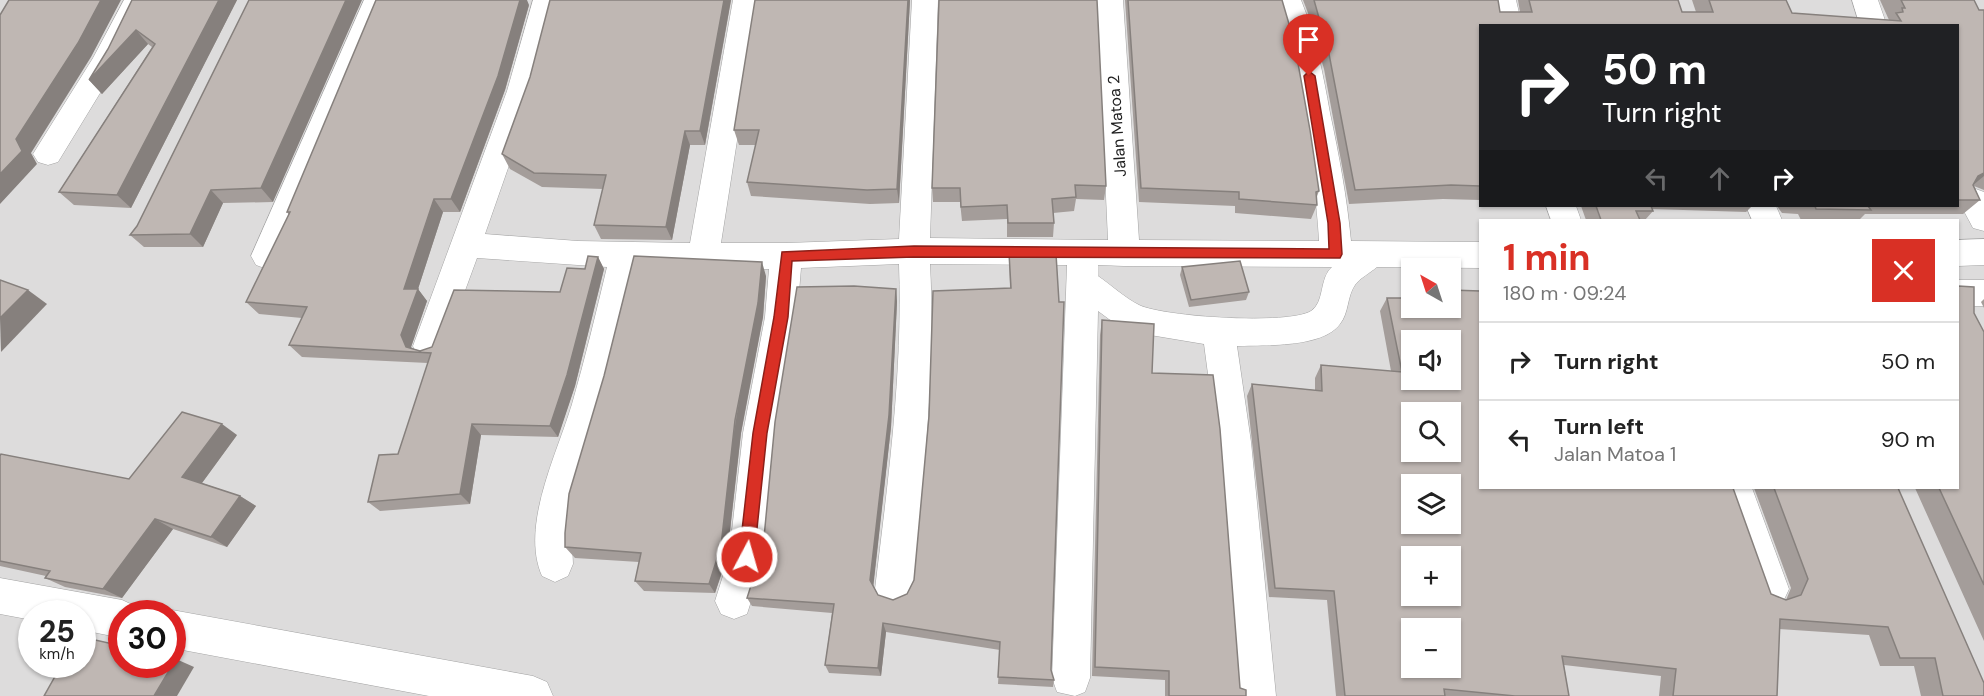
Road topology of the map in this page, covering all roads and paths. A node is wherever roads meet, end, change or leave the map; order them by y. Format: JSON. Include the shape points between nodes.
{"nodes":[{"id":1,"x":137,"y":0,"type":"edge"},
{"id":2,"x":377,"y":0,"type":"edge"},
{"id":3,"x":546,"y":0,"type":"edge"},
{"id":4,"x":746,"y":0,"type":"edge"},
{"id":5,"x":925,"y":0,"type":"edge"},
{"id":6,"x":1110,"y":0,"type":"edge"},
{"id":7,"x":1288,"y":0,"type":"edge"},
{"id":8,"x":1503,"y":0,"type":"edge"},
{"id":9,"x":1865,"y":0,"type":"edge"},
{"id":10,"x":1508,"y":24,"type":"edge"},
{"id":11,"x":1873,"y":24,"type":"edge"},
{"id":12,"x":48,"y":154,"type":"dead end"},
{"id":13,"x":466,"y":245,"type":"junction"},
{"id":14,"x":914,"y":251,"type":"junction"},
{"id":15,"x":1984,"y":252,"type":"edge"},
{"id":16,"x":1124,"y":253,"type":"junction"},
{"id":17,"x":1959,"y":253,"type":"edge"},
{"id":18,"x":1336,"y":254,"type":"junction"},
{"id":19,"x":626,"y":255,"type":"junction"},
{"id":20,"x":703,"y":255,"type":"junction"},
{"id":21,"x":1369,"y":255,"type":"junction"},
{"id":22,"x":1479,"y":255,"type":"edge"},
{"id":23,"x":267,"y":256,"type":"edge"},
{"id":24,"x":786,"y":256,"type":"junction"},
{"id":25,"x":1083,"y":267,"type":"junction"},
{"id":26,"x":1984,"y":293,"type":"edge"},
{"id":27,"x":1959,"y":294,"type":"edge"},
{"id":28,"x":1959,"y":296,"type":"edge"},
{"id":29,"x":1973,"y":324,"type":"edge"},
{"id":30,"x":1219,"y":333,"type":"junction"},
{"id":31,"x":429,"y":346,"type":"edge"},
{"id":32,"x":1734,"y":489,"type":"edge"},
{"id":33,"x":555,"y":564,"type":"dead end"},
{"id":34,"x":894,"y":589,"type":"dead end"},
{"id":35,"x":1770,"y":589,"type":"edge"},
{"id":36,"x":0,"y":596,"type":"edge"},
{"id":37,"x":734,"y":601,"type":"dead end"},
{"id":38,"x":108,"y":616,"type":"edge"},
{"id":39,"x":186,"y":631,"type":"edge"},
{"id":40,"x":1071,"y":678,"type":"dead end"},
{"id":41,"x":533,"y":696,"type":"edge"},
{"id":42,"x":1256,"y":696,"type":"edge"}],
"edges":[{"from":1,"to":12,"type":"street","via":[[105,62]]},
{"from":2,"to":23,"type":"street"},
{"from":3,"to":13,"type":"street","via":[[521,91]]},
{"from":4,"to":20,"type":"street"},
{"from":5,"to":14,"type":"street"},
{"from":6,"to":16,"type":"street","name":"Jalan Matoa 2"},
{"from":7,"to":18,"type":"street","via":[[1303,43]]},
{"from":8,"to":10,"type":"street"},
{"from":9,"to":11,"type":"street"},
{"from":13,"to":19,"type":"street"},
{"from":13,"to":31,"type":"street"},
{"from":14,"to":24,"type":"street"},
{"from":14,"to":25,"type":"street"},
{"from":14,"to":34,"type":"street","via":[[917,317],[913,406]]},
{"from":15,"to":17,"type":"street"},
{"from":16,"to":18,"type":"street"},
{"from":16,"to":25,"type":"street"},
{"from":18,"to":21,"type":"street"},
{"from":19,"to":20,"type":"street"},
{"from":19,"to":33,"type":"street","via":[[606,343],[561,495],[552,543]]},
{"from":20,"to":24,"type":"street"},
{"from":21,"to":22,"type":"street"},
{"from":21,"to":30,"type":"street","via":[[1340,279],[1332,309],[1319,323],[1296,330]]},
{"from":24,"to":37,"type":"street","via":[[781,317],[760,433],[747,557]]},
{"from":25,"to":30,"type":"street","via":[[1132,318]]},
{"from":25,"to":40,"type":"street"},
{"from":26,"to":27,"type":"street"},
{"from":28,"to":29,"type":"street"},
{"from":30,"to":42,"type":"street","via":[[1234,442]]},
{"from":32,"to":35,"type":"street"},
{"from":36,"to":38,"type":"street"},
{"from":39,"to":41,"type":"street"}]}
